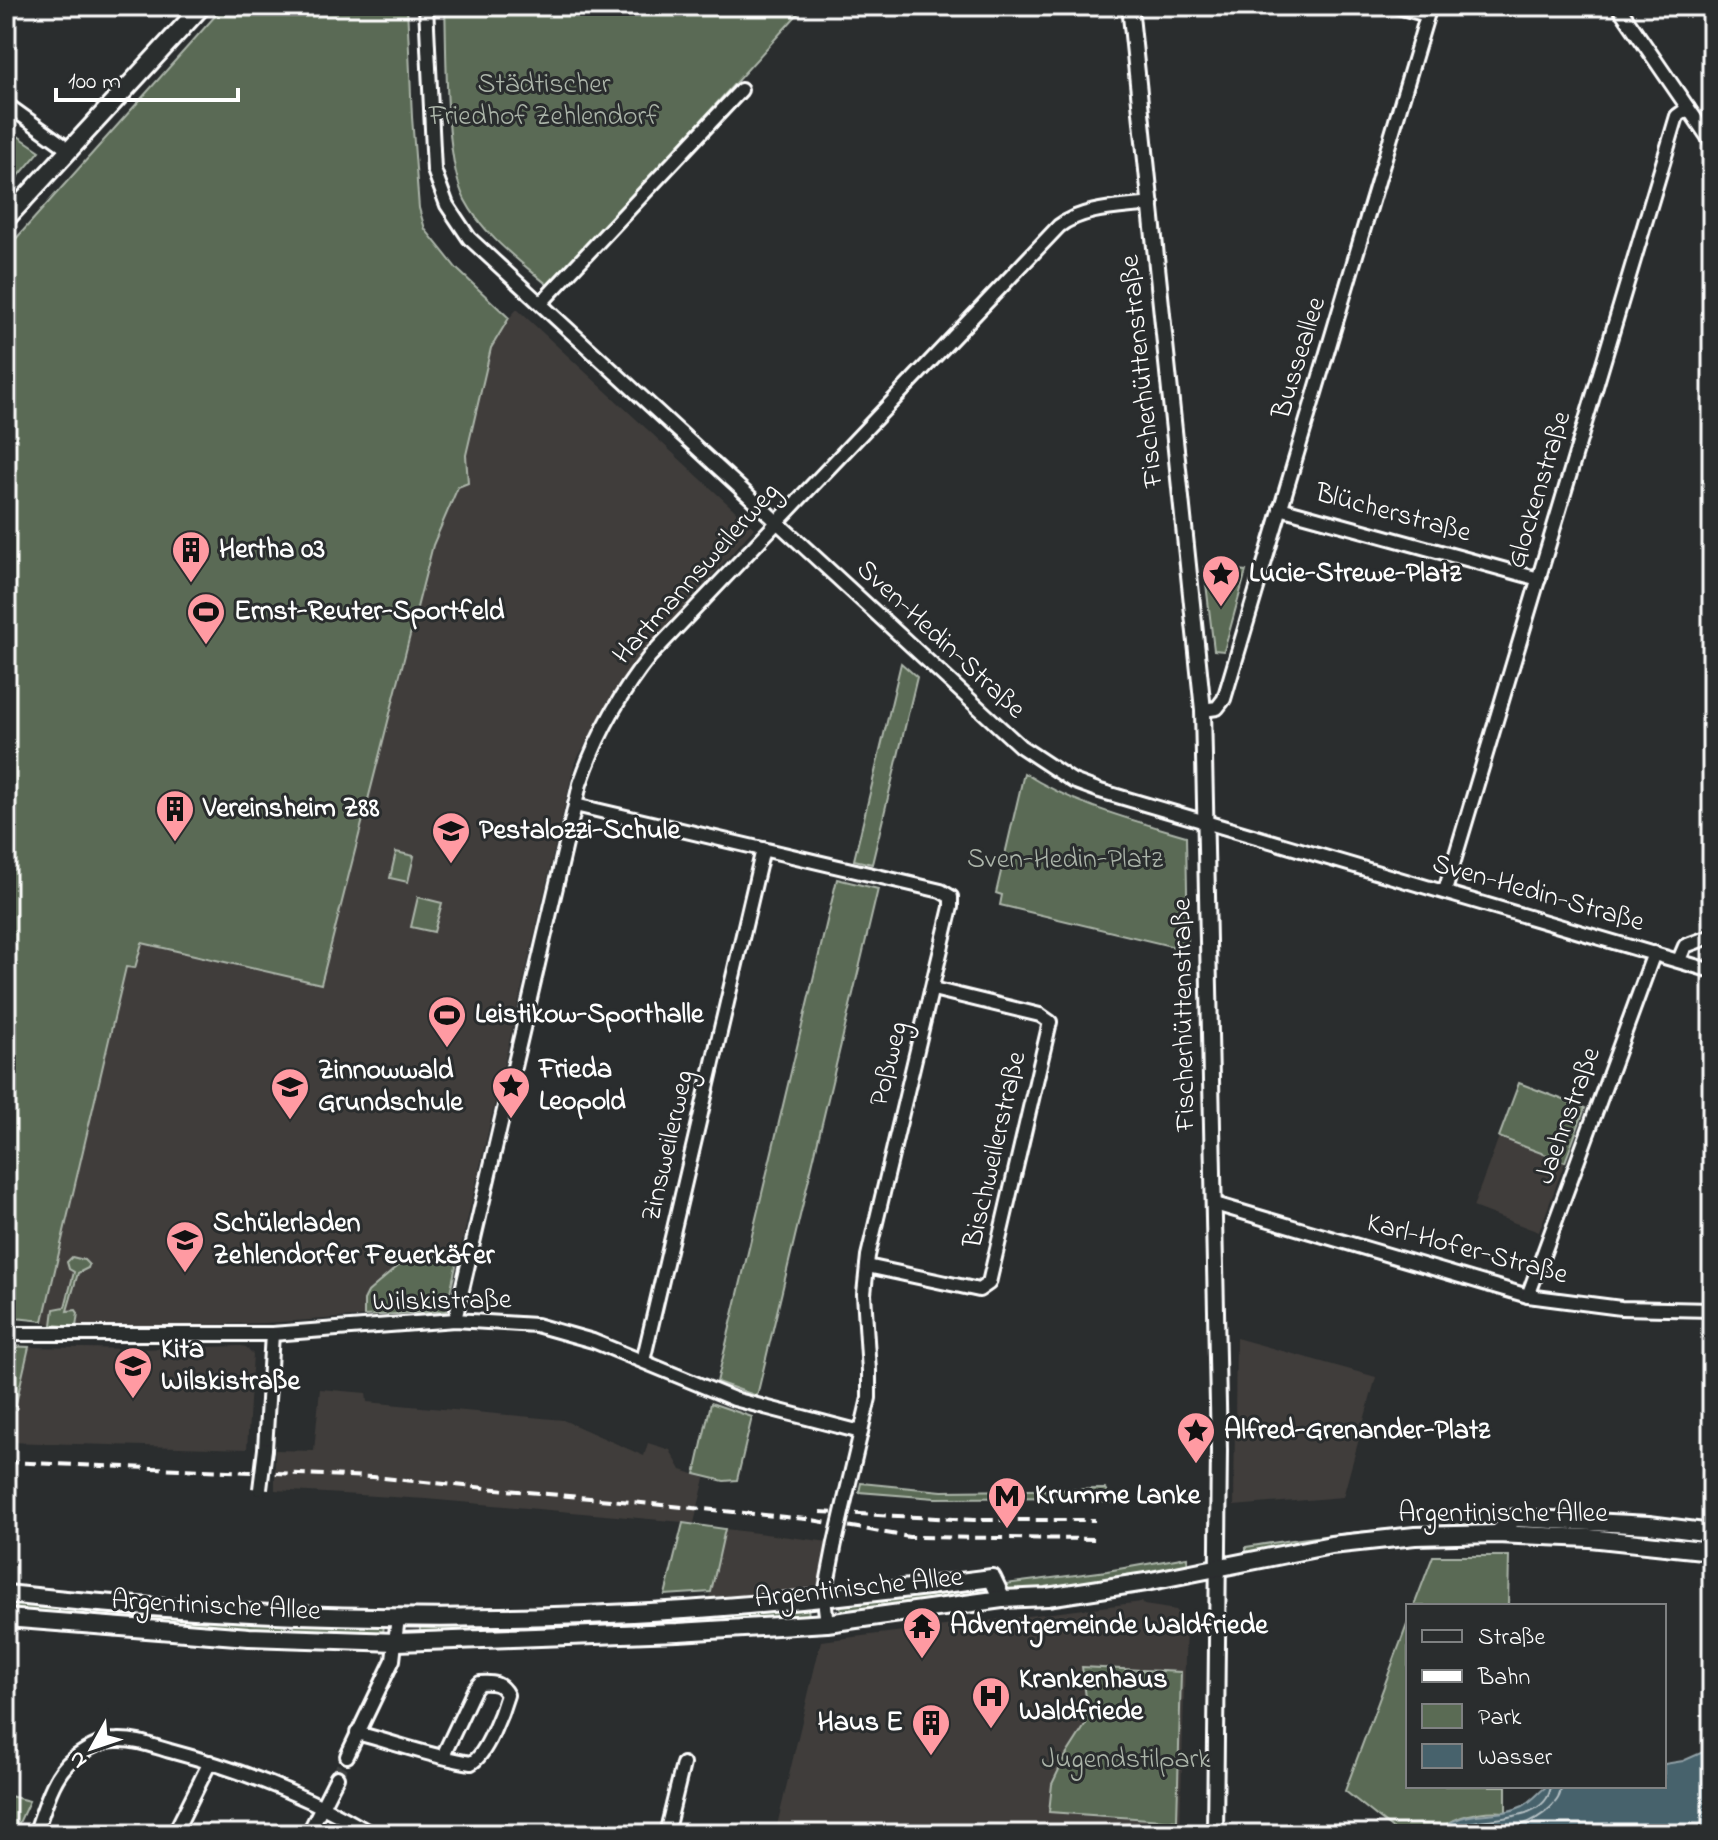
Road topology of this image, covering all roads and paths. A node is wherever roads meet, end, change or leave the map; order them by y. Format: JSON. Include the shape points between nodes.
{"nodes":[{"id":1,"x":202,"y":6,"type":"edge"},
{"id":2,"x":426,"y":6,"type":"edge"},
{"id":3,"x":1130,"y":6,"type":"edge"},
{"id":4,"x":1395,"y":6,"type":"edge"},
{"id":5,"x":1618,"y":6,"type":"edge"},
{"id":6,"x":1428,"y":11,"type":"edge"},
{"id":7,"x":741,"y":90,"type":"dead end"},
{"id":8,"x":6,"y":104,"type":"edge"},
{"id":9,"x":1688,"y":108,"type":"junction"},
{"id":10,"x":1712,"y":143,"type":"edge"},
{"id":11,"x":70,"y":150,"type":"junction"},
{"id":12,"x":1152,"y":204,"type":"junction"},
{"id":13,"x":6,"y":219,"type":"edge"},
{"id":14,"x":541,"y":303,"type":"junction"},
{"id":15,"x":1280,"y":508,"type":"junction"},
{"id":16,"x":776,"y":522,"type":"junction"},
{"id":17,"x":1539,"y":579,"type":"junction"},
{"id":18,"x":1203,"y":710,"type":"junction"},
{"id":19,"x":575,"y":805,"type":"junction"},
{"id":20,"x":1206,"y":822,"type":"junction"},
{"id":21,"x":763,"y":849,"type":"junction"},
{"id":22,"x":1445,"y":891,"type":"junction"},
{"id":23,"x":1712,"y":936,"type":"edge"},
{"id":24,"x":1654,"y":953,"type":"junction"},
{"id":25,"x":1679,"y":960,"type":"junction"},
{"id":26,"x":1712,"y":971,"type":"edge"},
{"id":27,"x":933,"y":989,"type":"junction"},
{"id":28,"x":1215,"y":1204,"type":"junction"},
{"id":29,"x":867,"y":1266,"type":"junction"},
{"id":30,"x":1528,"y":1296,"type":"junction"},
{"id":31,"x":1712,"y":1310,"type":"edge"},
{"id":32,"x":455,"y":1320,"type":"junction"},
{"id":33,"x":6,"y":1334,"type":"edge"},
{"id":34,"x":272,"y":1334,"type":"junction"},
{"id":35,"x":643,"y":1361,"type":"junction"},
{"id":36,"x":861,"y":1432,"type":"junction"},
{"id":37,"x":260,"y":1489,"type":"dead end"},
{"id":38,"x":1712,"y":1533,"type":"edge"},
{"id":39,"x":1497,"y":1534,"type":"junction"},
{"id":40,"x":1712,"y":1551,"type":"edge"},
{"id":41,"x":1217,"y":1568,"type":"junction"},
{"id":42,"x":6,"y":1594,"type":"edge"},
{"id":43,"x":824,"y":1599,"type":"junction"},
{"id":44,"x":1002,"y":1599,"type":"junction"},
{"id":45,"x":398,"y":1617,"type":"junction"},
{"id":46,"x":6,"y":1618,"type":"edge"},
{"id":47,"x":827,"y":1623,"type":"junction"},
{"id":48,"x":397,"y":1642,"type":"junction"},
{"id":49,"x":357,"y":1733,"type":"junction"},
{"id":50,"x":347,"y":1756,"type":"tunnel mouth"},
{"id":51,"x":443,"y":1756,"type":"junction"},
{"id":52,"x":210,"y":1762,"type":"junction"},
{"id":53,"x":683,"y":1764,"type":"dead end"},
{"id":54,"x":337,"y":1777,"type":"tunnel mouth"},
{"id":55,"x":324,"y":1807,"type":"junction"},
{"id":56,"x":35,"y":1834,"type":"edge"},
{"id":57,"x":174,"y":1834,"type":"edge"},
{"id":58,"x":308,"y":1834,"type":"edge"},
{"id":59,"x":372,"y":1834,"type":"edge"},
{"id":60,"x":666,"y":1834,"type":"edge"},
{"id":61,"x":1215,"y":1834,"type":"edge"}],
"edges":[{"from":1,"to":11,"type":"main road"},
{"from":2,"to":14,"type":"street","name":"Sven-Hedin-Straße","via":[[439,186],[469,238]]},
{"from":3,"to":12,"type":"street","name":"Fischerhüttenstraße"},
{"from":4,"to":6,"type":"street"},
{"from":5,"to":9,"type":"street"},
{"from":6,"to":15,"type":"street","name":"Busseallee"},
{"from":7,"to":14,"type":"street"},
{"from":8,"to":11,"type":"street"},
{"from":9,"to":10,"type":"street"},
{"from":9,"to":17,"type":"street","name":"Glockenstraße","via":[[1677,116]]},
{"from":11,"to":13,"type":"main road"},
{"from":12,"to":16,"type":"street","name":"Hartmannsweilerweg","via":[[1088,213],[1059,226]]},
{"from":12,"to":18,"type":"street","name":"Fischerhüttenstraße"},
{"from":14,"to":16,"type":"street","name":"Sven-Hedin-Straße"},
{"from":15,"to":17,"type":"street","name":"Blücherstraße"},
{"from":15,"to":18,"type":"street","name":"Busseallee","via":[[1224,699],[1217,708]]},
{"from":16,"to":19,"type":"street","name":"Hartmannsweilerweg","via":[[630,681],[592,750]]},
{"from":16,"to":20,"type":"street","name":"Sven-Hedin-Straße","via":[[1044,764],[1100,791]]},
{"from":17,"to":22,"type":"street","name":"Glockenstraße"},
{"from":18,"to":20,"type":"street","name":"Fischerhüttenstraße"},
{"from":19,"to":21,"type":"street","name":"Poßweg"},
{"from":19,"to":32,"type":"street","name":"Hartmannsweilerweg"},
{"from":20,"to":22,"type":"street","name":"Sven-Hedin-Straße"},
{"from":20,"to":28,"type":"street","name":"Fischerhüttenstraße"},
{"from":21,"to":27,"type":"street","name":"Poßweg","via":[[947,894],[952,901]]},
{"from":21,"to":35,"type":"street","name":"Zinsweilerweg"},
{"from":22,"to":24,"type":"street","name":"Sven-Hedin-Straße"},
{"from":23,"to":25,"type":"street","via":[[1685,946]]},
{"from":24,"to":25,"type":"street","name":"Sven-Hedin-Straße"},
{"from":24,"to":30,"type":"street","name":"Jaehnstraße"},
{"from":25,"to":26,"type":"street","name":"Sven-Hedin-Straße"},
{"from":27,"to":29,"type":"street","name":"Poßweg"},
{"from":27,"to":29,"type":"street","name":"Bischweilerstraße","via":[[1050,1022],[989,1283],[979,1290]]},
{"from":28,"to":30,"type":"street","name":"Karl-Hofer-Straße"},
{"from":28,"to":41,"type":"street","name":"Fischerhüttenstraße"},
{"from":29,"to":36,"type":"street","name":"Poßweg","via":[[869,1398]]},
{"from":30,"to":31,"type":"street","name":"Karl-Hofer-Straße","via":[[1621,1308]]},
{"from":32,"to":34,"type":"street","name":"Wilskistraße"},
{"from":32,"to":35,"type":"street","name":"Wilskistraße","via":[[536,1325]]},
{"from":33,"to":34,"type":"street","name":"Wilskistraße"},
{"from":34,"to":37,"type":"street","bridge":true},
{"from":35,"to":36,"type":"street","name":"Wilskistraße","via":[[748,1404]]},
{"from":36,"to":43,"type":"street","name":"Poßweg","bridge":true},
{"from":38,"to":39,"type":"main road","name":"Argentinische Allee","via":[[1514,1518]]},
{"from":39,"to":40,"type":"main road","name":"Argentinische Allee"},
{"from":39,"to":41,"type":"main road","name":"Argentinische Allee","via":[[1355,1542]]},
{"from":41,"to":44,"type":"main road","name":"Argentinische Allee","via":[[1132,1585]]},
{"from":41,"to":61,"type":"street","name":"Fischerhüttenstraße"},
{"from":42,"to":45,"type":"main road","name":"Argentinische Allee","via":[[122,1605]]},
{"from":43,"to":44,"type":"main road","name":"Argentinische Allee","via":[[992,1578]]},
{"from":43,"to":45,"type":"main road","name":"Argentinische Allee","via":[[581,1615]]},
{"from":43,"to":47,"type":"street","name":"Poßweg"},
{"from":44,"to":47,"type":"main road","name":"Argentinische Allee"},
{"from":45,"to":48,"type":"street"},
{"from":46,"to":48,"type":"main road","name":"Argentinische Allee","via":[[249,1637]]},
{"from":47,"to":48,"type":"main road","name":"Argentinische Allee"},
{"from":48,"to":49,"type":"street"},
{"from":49,"to":50,"type":"street"},
{"from":49,"to":51,"type":"street"},
{"from":51,"to":51,"type":"street","via":[[477,1760],[504,1706],[507,1695],[500,1685],[480,1683],[474,1690]]},
{"from":52,"to":55,"type":"street"},
{"from":52,"to":56,"type":"street","via":[[128,1740],[106,1741],[70,1760]]},
{"from":52,"to":57,"type":"street"},
{"from":53,"to":60,"type":"street"},
{"from":54,"to":55,"type":"street"},
{"from":55,"to":58,"type":"street"},
{"from":55,"to":59,"type":"street"}]}
